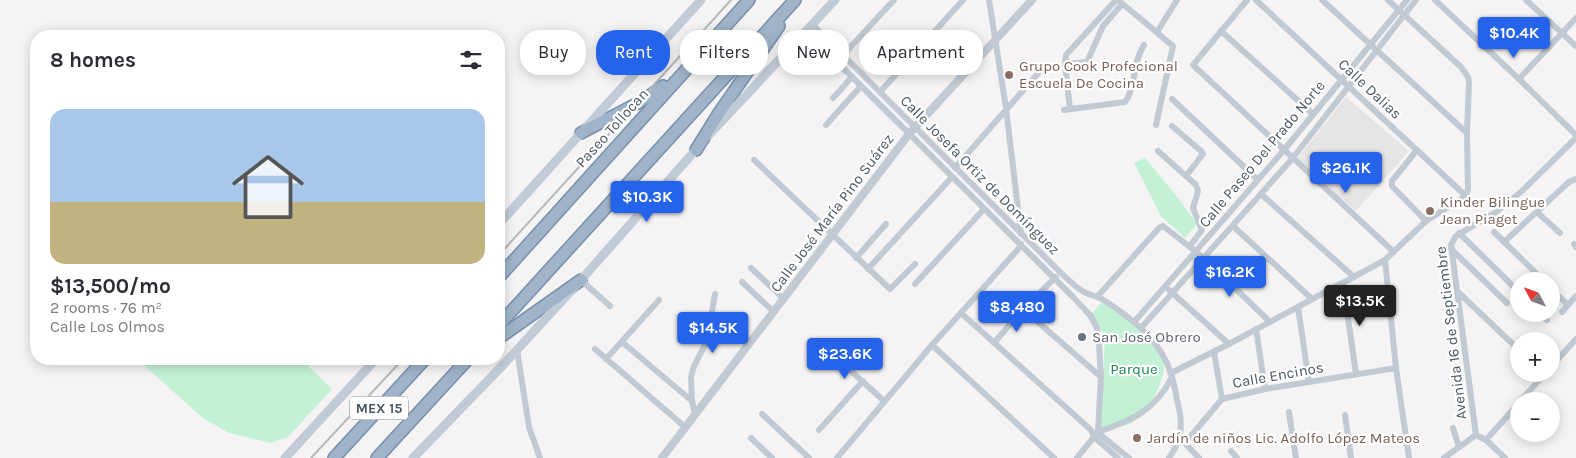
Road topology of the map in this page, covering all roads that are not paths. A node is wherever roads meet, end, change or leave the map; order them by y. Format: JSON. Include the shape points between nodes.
{"nodes":[{"id":1,"x":702,"y":0,"type":"edge"},
{"id":2,"x":749,"y":0,"type":"edge"},
{"id":3,"x":835,"y":0,"type":"edge"},
{"id":4,"x":894,"y":0,"type":"edge"},
{"id":5,"x":963,"y":0,"type":"edge"},
{"id":6,"x":989,"y":0,"type":"edge"},
{"id":7,"x":1032,"y":0,"type":"edge"},
{"id":8,"x":1177,"y":0,"type":"edge"},
{"id":9,"x":1247,"y":0,"type":"edge"},
{"id":10,"x":1256,"y":0,"type":"edge"},
{"id":11,"x":1322,"y":0,"type":"edge"},
{"id":12,"x":1388,"y":0,"type":"edge"},
{"id":13,"x":1407,"y":0,"type":"edge"},
{"id":14,"x":1416,"y":0,"type":"edge"},
{"id":15,"x":1435,"y":0,"type":"edge"},
{"id":16,"x":1526,"y":0,"type":"edge"},
{"id":17,"x":1118,"y":1,"type":"edge"},
{"id":18,"x":793,"y":2,"type":"edge"},
{"id":19,"x":1399,"y":10,"type":"junction"},
{"id":20,"x":1405,"y":15,"type":"junction"},
{"id":21,"x":1099,"y":18,"type":"junction"},
{"id":22,"x":1576,"y":18,"type":"edge"},
{"id":23,"x":1106,"y":23,"type":"junction"},
{"id":24,"x":809,"y":28,"type":"junction"},
{"id":25,"x":721,"y":30,"type":"edge"},
{"id":26,"x":812,"y":30,"type":"edge"},
{"id":27,"x":1221,"y":31,"type":"junction"},
{"id":28,"x":1157,"y":32,"type":"junction"},
{"id":29,"x":1562,"y":33,"type":"junction"},
{"id":30,"x":996,"y":40,"type":"junction"},
{"id":31,"x":1144,"y":45,"type":"dead end"},
{"id":32,"x":1370,"y":45,"type":"junction"},
{"id":33,"x":1576,"y":46,"type":"edge"},
{"id":34,"x":849,"y":49,"type":"edge"},
{"id":35,"x":1377,"y":51,"type":"junction"},
{"id":36,"x":849,"y":61,"type":"edge"},
{"id":37,"x":1065,"y":64,"type":"junction"},
{"id":38,"x":1041,"y":70,"type":"dead end"},
{"id":39,"x":680,"y":72,"type":"edge"},
{"id":40,"x":680,"y":75,"type":"edge"},
{"id":41,"x":852,"y":77,"type":"junction"},
{"id":42,"x":1342,"y":79,"type":"junction"},
{"id":43,"x":1519,"y":79,"type":"junction"},
{"id":44,"x":861,"y":86,"type":"junction"},
{"id":45,"x":1349,"y":86,"type":"junction"},
{"id":46,"x":880,"y":92,"type":"junction"},
{"id":47,"x":833,"y":98,"type":"dead end"},
{"id":48,"x":1172,"y":99,"type":"dead end"},
{"id":49,"x":1006,"y":108,"type":"junction"},
{"id":50,"x":1313,"y":114,"type":"junction"},
{"id":51,"x":826,"y":125,"type":"dead end"},
{"id":52,"x":1156,"y":125,"type":"dead end"},
{"id":53,"x":1172,"y":126,"type":"dead end"},
{"id":54,"x":916,"y":127,"type":"junction"},
{"id":55,"x":582,"y":133,"type":"junction"},
{"id":56,"x":1467,"y":133,"type":"junction"},
{"id":57,"x":909,"y":134,"type":"junction"},
{"id":58,"x":1576,"y":137,"type":"edge"},
{"id":59,"x":696,"y":150,"type":"junction"},
{"id":60,"x":1284,"y":150,"type":"junction"},
{"id":61,"x":1417,"y":150,"type":"junction"},
{"id":62,"x":1158,"y":151,"type":"dead end"},
{"id":63,"x":1292,"y":159,"type":"junction"},
{"id":64,"x":754,"y":160,"type":"dead end"},
{"id":65,"x":954,"y":168,"type":"junction"},
{"id":66,"x":1186,"y":176,"type":"junction"},
{"id":67,"x":952,"y":177,"type":"junction"},
{"id":68,"x":1576,"y":179,"type":"edge"},
{"id":69,"x":1258,"y":180,"type":"junction"},
{"id":70,"x":1261,"y":194,"type":"junction"},
{"id":71,"x":1466,"y":196,"type":"junction"},
{"id":72,"x":984,"y":209,"type":"junction"},
{"id":73,"x":1537,"y":212,"type":"junction"},
{"id":74,"x":505,"y":217,"type":"edge"},
{"id":75,"x":1426,"y":221,"type":"junction"},
{"id":76,"x":886,"y":224,"type":"dead end"},
{"id":77,"x":1233,"y":226,"type":"junction"},
{"id":78,"x":1494,"y":232,"type":"dead end"},
{"id":79,"x":1021,"y":233,"type":"junction"},
{"id":80,"x":1459,"y":233,"type":"junction"},
{"id":81,"x":1560,"y":233,"type":"dead end"},
{"id":82,"x":833,"y":235,"type":"junction"},
{"id":83,"x":1504,"y":242,"type":"junction"},
{"id":84,"x":1021,"y":246,"type":"junction"},
{"id":85,"x":1190,"y":246,"type":"junction"},
{"id":86,"x":1451,"y":249,"type":"junction"},
{"id":87,"x":1196,"y":252,"type":"junction"},
{"id":88,"x":1394,"y":252,"type":"junction"},
{"id":89,"x":856,"y":258,"type":"junction"},
{"id":90,"x":1204,"y":258,"type":"junction"},
{"id":91,"x":1385,"y":260,"type":"junction"},
{"id":92,"x":914,"y":264,"type":"dead end"},
{"id":93,"x":751,"y":268,"type":"dead end"},
{"id":94,"x":868,"y":269,"type":"junction"},
{"id":95,"x":505,"y":270,"type":"edge"},
{"id":96,"x":1060,"y":272,"type":"junction"},
{"id":97,"x":1535,"y":272,"type":"edge"},
{"id":98,"x":1354,"y":277,"type":"junction"},
{"id":99,"x":1054,"y":279,"type":"junction"},
{"id":100,"x":581,"y":280,"type":"junction"},
{"id":101,"x":742,"y":282,"type":"dead end"},
{"id":102,"x":1343,"y":283,"type":"junction"},
{"id":103,"x":1510,"y":283,"type":"edge"},
{"id":104,"x":915,"y":284,"type":"dead end"},
{"id":105,"x":1165,"y":286,"type":"junction"},
{"id":106,"x":1457,"y":291,"type":"junction"},
{"id":107,"x":1172,"y":292,"type":"junction"},
{"id":108,"x":715,"y":294,"type":"dead end"},
{"id":109,"x":1576,"y":296,"type":"edge"},
{"id":110,"x":1097,"y":297,"type":"junction"},
{"id":111,"x":1560,"y":297,"type":"edge"},
{"id":112,"x":784,"y":299,"type":"junction"},
{"id":113,"x":1312,"y":299,"type":"junction"},
{"id":114,"x":659,"y":300,"type":"dead end"},
{"id":115,"x":1507,"y":303,"type":"dead end"},
{"id":116,"x":1568,"y":305,"type":"junction"},
{"id":117,"x":610,"y":306,"type":"dead end"},
{"id":118,"x":1298,"y":307,"type":"junction"},
{"id":119,"x":1023,"y":310,"type":"junction"},
{"id":120,"x":774,"y":312,"type":"junction"},
{"id":121,"x":1562,"y":312,"type":"dead end"},
{"id":122,"x":960,"y":313,"type":"junction"},
{"id":123,"x":505,"y":318,"type":"edge"},
{"id":124,"x":1134,"y":322,"type":"junction"},
{"id":125,"x":1270,"y":322,"type":"junction"},
{"id":126,"x":1141,"y":328,"type":"junction"},
{"id":127,"x":1256,"y":329,"type":"junction"},
{"id":128,"x":505,"y":334,"type":"edge"},
{"id":129,"x":1576,"y":339,"type":"edge"},
{"id":130,"x":1510,"y":341,"type":"edge"},
{"id":131,"x":622,"y":342,"type":"junction"},
{"id":132,"x":994,"y":343,"type":"junction"},
{"id":133,"x":1229,"y":344,"type":"junction"},
{"id":134,"x":932,"y":346,"type":"junction"},
{"id":135,"x":595,"y":349,"type":"dead end"},
{"id":136,"x":517,"y":350,"type":"junction"},
{"id":137,"x":830,"y":352,"type":"dead end"},
{"id":138,"x":1214,"y":352,"type":"junction"},
{"id":139,"x":1560,"y":357,"type":"edge"},
{"id":140,"x":606,"y":359,"type":"junction"},
{"id":141,"x":505,"y":362,"type":"edge"},
{"id":142,"x":370,"y":365,"type":"edge"},
{"id":143,"x":419,"y":365,"type":"edge"},
{"id":144,"x":462,"y":365,"type":"edge"},
{"id":145,"x":503,"y":365,"type":"edge"},
{"id":146,"x":1396,"y":368,"type":"junction"},
{"id":147,"x":1356,"y":374,"type":"junction"},
{"id":148,"x":1171,"y":375,"type":"junction"},
{"id":149,"x":1101,"y":377,"type":"junction"},
{"id":150,"x":863,"y":381,"type":"junction"},
{"id":151,"x":1310,"y":382,"type":"junction"},
{"id":152,"x":1538,"y":382,"type":"edge"},
{"id":153,"x":1265,"y":389,"type":"junction"},
{"id":154,"x":1529,"y":392,"type":"edge"},
{"id":155,"x":1222,"y":399,"type":"junction"},
{"id":156,"x":884,"y":401,"type":"junction"},
{"id":157,"x":692,"y":402,"type":"junction"},
{"id":158,"x":1290,"y":412,"type":"dead end"},
{"id":159,"x":1510,"y":413,"type":"edge"},
{"id":160,"x":695,"y":414,"type":"junction"},
{"id":161,"x":762,"y":414,"type":"dead end"},
{"id":162,"x":1345,"y":415,"type":"dead end"},
{"id":163,"x":685,"y":427,"type":"junction"},
{"id":164,"x":1453,"y":428,"type":"dead end"},
{"id":165,"x":819,"y":430,"type":"dead end"},
{"id":166,"x":1095,"y":433,"type":"junction"},
{"id":167,"x":307,"y":434,"type":"junction"},
{"id":168,"x":1476,"y":435,"type":"junction"},
{"id":169,"x":751,"y":438,"type":"dead end"},
{"id":170,"x":1486,"y":440,"type":"junction"},
{"id":171,"x":1182,"y":441,"type":"junction"},
{"id":172,"x":1459,"y":447,"type":"junction"},
{"id":173,"x":1230,"y":451,"type":"dead end"},
{"id":174,"x":285,"y":458,"type":"edge"},
{"id":175,"x":293,"y":458,"type":"edge"},
{"id":176,"x":334,"y":458,"type":"edge"},
{"id":177,"x":377,"y":458,"type":"edge"},
{"id":178,"x":413,"y":458,"type":"edge"},
{"id":179,"x":540,"y":458,"type":"edge"},
{"id":180,"x":662,"y":458,"type":"edge"},
{"id":181,"x":772,"y":458,"type":"edge"},
{"id":182,"x":809,"y":458,"type":"edge"},
{"id":183,"x":837,"y":458,"type":"edge"},
{"id":184,"x":1054,"y":458,"type":"edge"},
{"id":185,"x":1077,"y":458,"type":"edge"},
{"id":186,"x":1118,"y":458,"type":"edge"},
{"id":187,"x":1129,"y":458,"type":"edge"},
{"id":188,"x":1169,"y":458,"type":"edge"},
{"id":189,"x":1199,"y":458,"type":"edge"},
{"id":190,"x":1236,"y":458,"type":"edge"},
{"id":191,"x":1296,"y":458,"type":"edge"},
{"id":192,"x":1351,"y":458,"type":"edge"},
{"id":193,"x":1409,"y":458,"type":"edge"},
{"id":194,"x":1444,"y":458,"type":"edge"},
{"id":195,"x":1505,"y":458,"type":"edge"}],
"edges":[{"from":1,"to":55,"type":"main road"},
{"from":2,"to":25,"type":"highway","name":"Paseo Tollocan"},
{"from":3,"to":24,"type":"main road"},
{"from":4,"to":34,"type":"street"},
{"from":5,"to":46,"type":"street"},
{"from":6,"to":30,"type":"street"},
{"from":7,"to":30,"type":"street","name":"Calle José María Pino Suárez"},
{"from":8,"to":28,"type":"street"},
{"from":9,"to":27,"type":"street"},
{"from":10,"to":42,"type":"street","name":"Calle Dalias"},
{"from":11,"to":32,"type":"street"},
{"from":12,"to":19,"type":"street"},
{"from":13,"to":19,"type":"street","name":"Calle Paseo Del Prado Norte"},
{"from":14,"to":20,"type":"street","name":"Calle Paseo Del Prado Norte"},
{"from":15,"to":43,"type":"street"},
{"from":16,"to":29,"type":"street"},
{"from":17,"to":21,"type":"street"},
{"from":17,"to":23,"type":"street"},
{"from":17,"to":28,"type":"street"},
{"from":18,"to":59,"type":"highway"},
{"from":18,"to":123,"type":"highway"},
{"from":19,"to":20,"type":"street"},
{"from":19,"to":32,"type":"street","name":"Calle Paseo Del Prado Norte"},
{"from":20,"to":35,"type":"street","name":"Calle Paseo Del Prado Norte"},
{"from":20,"to":56,"type":"street","via":[[1462,66],[1468,76]]},
{"from":21,"to":23,"type":"street"},
{"from":21,"to":37,"type":"street","via":[[1068,52]]},
{"from":22,"to":29,"type":"street"},
{"from":23,"to":37,"type":"street","via":[[1087,62]]},
{"from":24,"to":26,"type":"street","name":"Calle Josefa Ortiz de Domínguez"},
{"from":24,"to":41,"type":"street","name":"Calle Josefa Ortiz de Domínguez"},
{"from":24,"to":59,"type":"main road"},
{"from":27,"to":50,"type":"street"},
{"from":27,"to":60,"type":"street","via":[[1193,65]]},
{"from":28,"to":52,"type":"street","via":[[1173,46]]},
{"from":29,"to":33,"type":"street"},
{"from":29,"to":43,"type":"street"},
{"from":30,"to":49,"type":"street"},
{"from":30,"to":54,"type":"street","name":"Calle José María Pino Suárez"},
{"from":31,"to":37,"type":"street","via":[[1136,60],[1125,102],[1067,109]]},
{"from":32,"to":35,"type":"street"},
{"from":32,"to":42,"type":"street","name":"Calle Paseo Del Prado Norte"},
{"from":35,"to":45,"type":"street","name":"Calle Paseo Del Prado Norte"},
{"from":35,"to":56,"type":"street"},
{"from":36,"to":46,"type":"street","name":"Calle Josefa Ortiz de Domínguez"},
{"from":38,"to":49,"type":"street"},
{"from":39,"to":55,"type":"highway","via":[[636,105]]},
{"from":40,"to":95,"type":"highway","name":"Paseo Tollocan"},
{"from":41,"to":44,"type":"street","name":"Calle Josefa Ortiz de Domínguez"},
{"from":41,"to":47,"type":"street"},
{"from":42,"to":45,"type":"street","name":"Calle Dalias"},
{"from":42,"to":50,"type":"street","name":"Calle Paseo Del Prado Norte"},
{"from":43,"to":58,"type":"street"},
{"from":44,"to":51,"type":"street"},
{"from":44,"to":57,"type":"street","name":"Calle Josefa Ortiz de Domínguez"},
{"from":45,"to":61,"type":"street","name":"Calle Dalias"},
{"from":45,"to":63,"type":"street","name":"Calle Paseo Del Prado Norte"},
{"from":46,"to":54,"type":"street","name":"Calle Josefa Ortiz de Domínguez"},
{"from":48,"to":69,"type":"street"},
{"from":49,"to":65,"type":"street"},
{"from":49,"to":79,"type":"street"},
{"from":50,"to":60,"type":"street","name":"Calle Paseo Del Prado Norte"},
{"from":53,"to":66,"type":"street","via":[[1203,154]]},
{"from":54,"to":57,"type":"street","name":"Calle José María Pino Suárez"},
{"from":54,"to":65,"type":"street","name":"Calle Josefa Ortiz de Domínguez"},
{"from":55,"to":74,"type":"main road"},
{"from":56,"to":71,"type":"street"},
{"from":57,"to":67,"type":"street","name":"Calle Josefa Ortiz de Domínguez"},
{"from":57,"to":82,"type":"street","name":"Calle José María Pino Suárez"},
{"from":58,"to":80,"type":"street","name":"Avenida 16 de Septiembre","via":[[1522,191],[1496,212]]},
{"from":59,"to":100,"type":"main road"},
{"from":60,"to":63,"type":"street"},
{"from":60,"to":69,"type":"street","name":"Calle Paseo Del Prado Norte"},
{"from":61,"to":71,"type":"street","name":"Calle Dalias"},
{"from":61,"to":75,"type":"street","via":[[1392,181],[1392,186]]},
{"from":62,"to":66,"type":"street"},
{"from":63,"to":70,"type":"street","name":"Calle Paseo Del Prado Norte"},
{"from":63,"to":88,"type":"street"},
{"from":64,"to":82,"type":"street"},
{"from":65,"to":79,"type":"street","name":"Calle Josefa Ortiz de Domínguez"},
{"from":66,"to":85,"type":"street","via":[[1198,190],[1193,208],[1202,230]]},
{"from":67,"to":72,"type":"street","name":"Calle Josefa Ortiz de Domínguez"},
{"from":67,"to":94,"type":"street"},
{"from":68,"to":73,"type":"street"},
{"from":69,"to":87,"type":"street","name":"Calle Paseo Del Prado Norte"},
{"from":70,"to":77,"type":"street","name":"Calle Paseo Del Prado Norte"},
{"from":70,"to":98,"type":"street"},
{"from":71,"to":75,"type":"street"},
{"from":72,"to":84,"type":"street","name":"Calle Josefa Ortiz de Domínguez"},
{"from":72,"to":104,"type":"street"},
{"from":73,"to":81,"type":"street"},
{"from":73,"to":83,"type":"street"},
{"from":75,"to":88,"type":"street"},
{"from":76,"to":89,"type":"street"},
{"from":77,"to":90,"type":"street","name":"Calle Paseo Del Prado Norte"},
{"from":77,"to":113,"type":"street"},
{"from":78,"to":83,"type":"street"},
{"from":79,"to":84,"type":"street"},
{"from":79,"to":96,"type":"street","name":"Calle Josefa Ortiz de Domínguez"},
{"from":80,"to":86,"type":"street","name":"Avenida 16 de Septiembre","via":[[1452,241]]},
{"from":80,"to":103,"type":"street"},
{"from":82,"to":89,"type":"street"},
{"from":82,"to":112,"type":"street","name":"Calle José María Pino Suárez"},
{"from":83,"to":97,"type":"street"},
{"from":84,"to":99,"type":"street","name":"Calle Josefa Ortiz de Domínguez"},
{"from":84,"to":122,"type":"street"},
{"from":85,"to":87,"type":"street"},
{"from":85,"to":110,"type":"street","via":[[1161,226]]},
{"from":86,"to":106,"type":"street","name":"Avenida 16 de Septiembre"},
{"from":86,"to":115,"type":"street"},
{"from":87,"to":90,"type":"street"},
{"from":87,"to":105,"type":"street","name":"Calle Paseo Del Prado Norte"},
{"from":88,"to":91,"type":"street"},
{"from":89,"to":94,"type":"street"},
{"from":90,"to":107,"type":"street","name":"Calle Paseo Del Prado Norte"},
{"from":90,"to":125,"type":"street"},
{"from":91,"to":98,"type":"street"},
{"from":91,"to":146,"type":"street"},
{"from":92,"to":94,"type":"street","via":[[890,289]]},
{"from":93,"to":112,"type":"street"},
{"from":96,"to":99,"type":"street"},
{"from":96,"to":110,"type":"street","name":"Calle Josefa Ortiz de Domínguez","via":[[1082,291]]},
{"from":98,"to":102,"type":"street"},
{"from":99,"to":119,"type":"street"},
{"from":99,"to":149,"type":"street","name":"Calle Josefa Ortiz de Domínguez","via":[[1094,321]]},
{"from":100,"to":117,"type":"street"},
{"from":100,"to":128,"type":"highway"},
{"from":100,"to":136,"type":"main road"},
{"from":101,"to":120,"type":"street"},
{"from":102,"to":113,"type":"street"},
{"from":102,"to":147,"type":"street"},
{"from":105,"to":107,"type":"street"},
{"from":105,"to":124,"type":"street","name":"Calle Paseo Del Prado Norte"},
{"from":106,"to":130,"type":"street"},
{"from":106,"to":168,"type":"street","name":"Avenida 16 de Septiembre"},
{"from":107,"to":126,"type":"street","name":"Calle Paseo Del Prado Norte"},
{"from":107,"to":133,"type":"street"},
{"from":108,"to":157,"type":"street","via":[[707,342],[691,377]]},
{"from":109,"to":116,"type":"street"},
{"from":110,"to":124,"type":"street","name":"Calle Josefa Ortiz de Domínguez"},
{"from":111,"to":116,"type":"street"},
{"from":112,"to":120,"type":"street","name":"Calle José María Pino Suárez"},
{"from":113,"to":118,"type":"street"},
{"from":114,"to":131,"type":"street"},
{"from":116,"to":121,"type":"street"},
{"from":118,"to":125,"type":"street"},
{"from":118,"to":151,"type":"street"},
{"from":119,"to":132,"type":"street"},
{"from":119,"to":149,"type":"street"},
{"from":120,"to":160,"type":"street","name":"Calle José María Pino Suárez"},
{"from":122,"to":132,"type":"street"},
{"from":122,"to":134,"type":"street"},
{"from":124,"to":126,"type":"street","name":"Calle Josefa Ortiz de Domínguez"},
{"from":125,"to":127,"type":"street"},
{"from":126,"to":148,"type":"street","name":"Calle Josefa Ortiz de Domínguez","via":[[1163,356]]},
{"from":127,"to":133,"type":"street"},
{"from":127,"to":153,"type":"street"},
{"from":129,"to":139,"type":"street"},
{"from":131,"to":140,"type":"street"},
{"from":131,"to":157,"type":"street"},
{"from":132,"to":166,"type":"street"},
{"from":133,"to":138,"type":"street"},
{"from":134,"to":156,"type":"street"},
{"from":134,"to":184,"type":"street"},
{"from":135,"to":140,"type":"street"},
{"from":136,"to":141,"type":"main road"},
{"from":136,"to":179,"type":"street","via":[[530,426]]},
{"from":137,"to":150,"type":"street"},
{"from":138,"to":148,"type":"street"},
{"from":138,"to":155,"type":"street"},
{"from":140,"to":163,"type":"street"},
{"from":142,"to":167,"type":"main road"},
{"from":143,"to":176,"type":"highway","number":"MEX 15"},
{"from":144,"to":177,"type":"highway","number":"MEX 15"},
{"from":145,"to":178,"type":"main road"},
{"from":146,"to":147,"type":"street","name":"Calle Encinos"},
{"from":146,"to":193,"type":"street"},
{"from":147,"to":151,"type":"street","name":"Calle Encinos"},
{"from":148,"to":166,"type":"street","via":[[1165,391],[1148,409],[1130,421]]},
{"from":148,"to":171,"type":"street","name":"Calle Josefa Ortiz de Domínguez","via":[[1180,413]]},
{"from":149,"to":166,"type":"street","name":"Calle Josefa Ortiz de Domínguez"},
{"from":150,"to":156,"type":"street"},
{"from":150,"to":165,"type":"street"},
{"from":151,"to":153,"type":"street","name":"Calle Encinos"},
{"from":152,"to":154,"type":"street"},
{"from":153,"to":155,"type":"street","name":"Calle Encinos"},
{"from":155,"to":171,"type":"street","name":"Calle Encinos"},
{"from":156,"to":183,"type":"street"},
{"from":157,"to":160,"type":"street"},
{"from":158,"to":191,"type":"street"},
{"from":159,"to":170,"type":"street"},
{"from":160,"to":163,"type":"street","name":"Calle José María Pino Suárez"},
{"from":161,"to":182,"type":"street"},
{"from":162,"to":192,"type":"street"},
{"from":163,"to":180,"type":"street","name":"Calle José María Pino Suárez"},
{"from":164,"to":172,"type":"street"},
{"from":166,"to":185,"type":"street"},
{"from":166,"to":186,"type":"street"},
{"from":166,"to":187,"type":"street"},
{"from":167,"to":174,"type":"main road"},
{"from":167,"to":175,"type":"main road"},
{"from":168,"to":170,"type":"street"},
{"from":168,"to":172,"type":"street"},
{"from":169,"to":181,"type":"street"},
{"from":170,"to":195,"type":"street"},
{"from":171,"to":188,"type":"street","name":"Calle Encinos"},
{"from":171,"to":189,"type":"street"},
{"from":172,"to":194,"type":"street"},
{"from":173,"to":190,"type":"street"}]}
